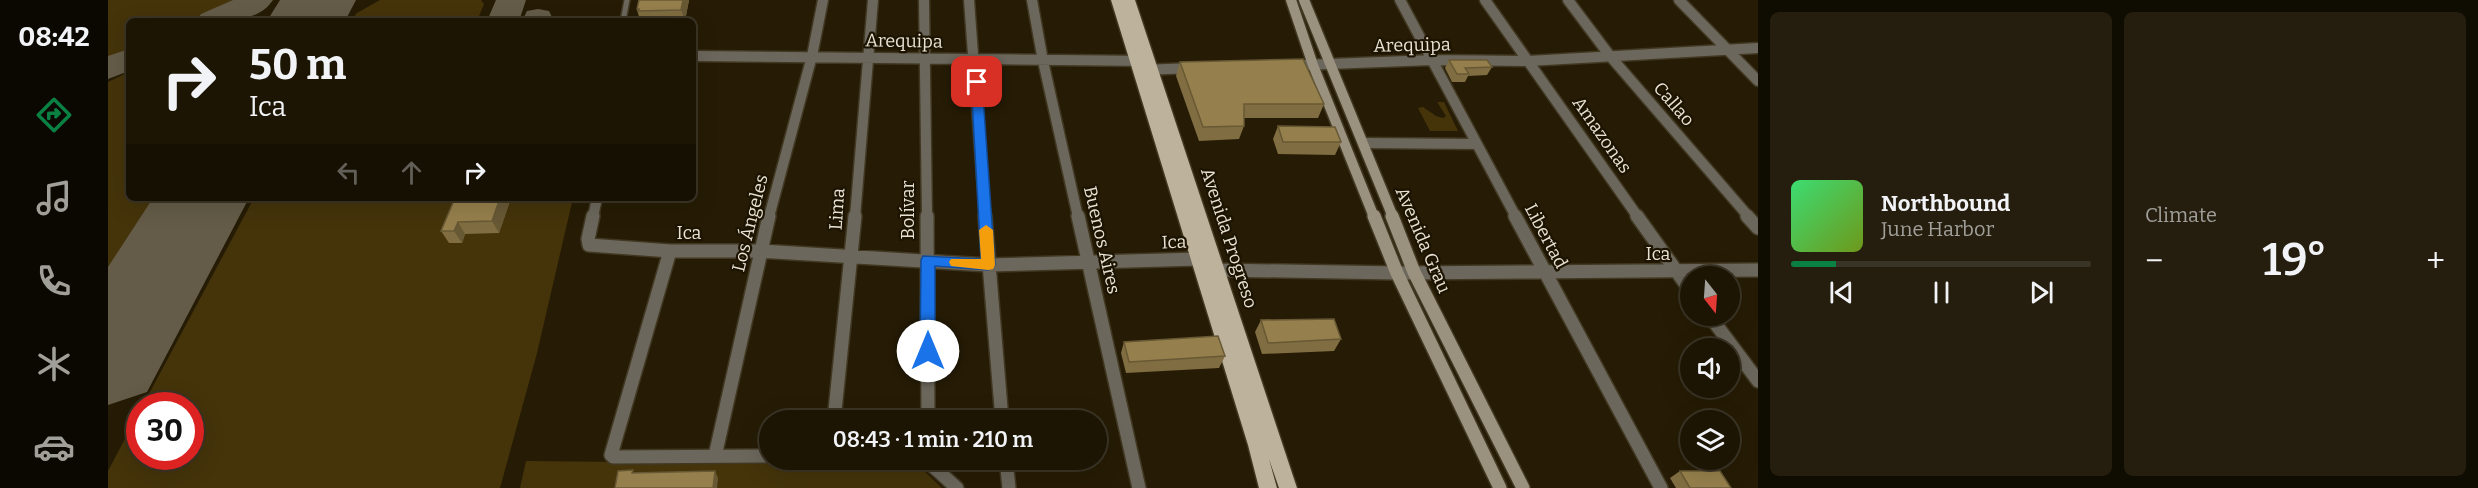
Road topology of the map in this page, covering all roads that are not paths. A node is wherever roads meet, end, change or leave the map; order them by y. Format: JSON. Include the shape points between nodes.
{"nodes":[{"id":1,"x":627,"y":0,"type":"edge"},
{"id":2,"x":824,"y":0,"type":"edge"},
{"id":3,"x":873,"y":0,"type":"edge"},
{"id":4,"x":924,"y":0,"type":"edge"},
{"id":5,"x":969,"y":0,"type":"edge"},
{"id":6,"x":1032,"y":0,"type":"edge"},
{"id":7,"x":1116,"y":0,"type":"edge"},
{"id":8,"x":1130,"y":0,"type":"edge"},
{"id":9,"x":1291,"y":0,"type":"edge"},
{"id":10,"x":1304,"y":0,"type":"edge"},
{"id":11,"x":1400,"y":0,"type":"edge"},
{"id":12,"x":1485,"y":0,"type":"edge"},
{"id":13,"x":1568,"y":0,"type":"edge"},
{"id":14,"x":1679,"y":0,"type":"edge"},
{"id":15,"x":624,"y":18,"type":"edge"},
{"id":16,"x":1758,"y":48,"type":"edge"},
{"id":17,"x":1727,"y":50,"type":"junction"},
{"id":18,"x":696,"y":56,"type":"edge"},
{"id":19,"x":1610,"y":56,"type":"junction"},
{"id":20,"x":812,"y":57,"type":"junction"},
{"id":21,"x":867,"y":57,"type":"junction"},
{"id":22,"x":927,"y":57,"type":"junction"},
{"id":23,"x":975,"y":60,"type":"junction"},
{"id":24,"x":1432,"y":60,"type":"junction"},
{"id":25,"x":1043,"y":61,"type":"junction"},
{"id":26,"x":1528,"y":61,"type":"junction"},
{"id":27,"x":1330,"y":64,"type":"junction"},
{"id":28,"x":1144,"y":65,"type":"junction"},
{"id":29,"x":1290,"y":65,"type":"edge"},
{"id":30,"x":1313,"y":65,"type":"junction"},
{"id":31,"x":1199,"y":68,"type":"edge"},
{"id":32,"x":1758,"y":81,"type":"edge"},
{"id":33,"x":1364,"y":142,"type":"junction"},
{"id":34,"x":1477,"y":144,"type":"junction"},
{"id":35,"x":596,"y":201,"type":"edge"},
{"id":36,"x":1758,"y":228,"type":"edge"},
{"id":37,"x":670,"y":251,"type":"junction"},
{"id":38,"x":760,"y":251,"type":"junction"},
{"id":39,"x":852,"y":256,"type":"junction"},
{"id":40,"x":1199,"y":259,"type":"junction"},
{"id":41,"x":928,"y":260,"type":"junction"},
{"id":42,"x":1089,"y":263,"type":"junction"},
{"id":43,"x":988,"y":265,"type":"junction"},
{"id":44,"x":1219,"y":270,"type":"junction"},
{"id":45,"x":1758,"y":270,"type":"edge"},
{"id":46,"x":1414,"y":272,"type":"junction"},
{"id":47,"x":1677,"y":272,"type":"junction"},
{"id":48,"x":1397,"y":273,"type":"junction"},
{"id":49,"x":1544,"y":273,"type":"junction"},
{"id":50,"x":1680,"y":276,"type":"edge"},
{"id":51,"x":1717,"y":326,"type":"edge"},
{"id":52,"x":1758,"y":381,"type":"edge"},
{"id":53,"x":835,"y":410,"type":"edge"},
{"id":54,"x":928,"y":410,"type":"edge"},
{"id":55,"x":1001,"y":410,"type":"edge"},
{"id":56,"x":715,"y":456,"type":"junction"},
{"id":57,"x":759,"y":456,"type":"edge"},
{"id":58,"x":938,"y":470,"type":"edge"},
{"id":59,"x":1007,"y":470,"type":"edge"},
{"id":60,"x":957,"y":488,"type":"edge"},
{"id":61,"x":1009,"y":488,"type":"edge"},
{"id":62,"x":1139,"y":488,"type":"edge"},
{"id":63,"x":1268,"y":488,"type":"edge"},
{"id":64,"x":1288,"y":488,"type":"edge"},
{"id":65,"x":1500,"y":488,"type":"edge"},
{"id":66,"x":1523,"y":488,"type":"edge"},
{"id":67,"x":1660,"y":488,"type":"edge"}],
"edges":[{"from":1,"to":15,"type":"lane"},
{"from":2,"to":20,"type":"street","name":"Los Ángeles"},
{"from":3,"to":21,"type":"street","name":"Lima"},
{"from":4,"to":22,"type":"street","name":"Bolívar"},
{"from":5,"to":23,"type":"street"},
{"from":6,"to":25,"type":"street","name":"Buenos Aires"},
{"from":7,"to":28,"type":"main road","name":"Avenida Progreso"},
{"from":8,"to":28,"type":"main road","name":"Avenida Progreso"},
{"from":9,"to":30,"type":"street","name":"Avenida Grau"},
{"from":10,"to":27,"type":"street","name":"Avenida Grau"},
{"from":11,"to":24,"type":"street","name":"Libertad"},
{"from":12,"to":26,"type":"street","name":"Amazonas"},
{"from":13,"to":19,"type":"street","name":"Callao"},
{"from":14,"to":17,"type":"street"},
{"from":16,"to":17,"type":"street","name":"Arequipa"},
{"from":17,"to":19,"type":"street","name":"Arequipa"},
{"from":17,"to":32,"type":"street"},
{"from":18,"to":20,"type":"street","name":"Arequipa"},
{"from":19,"to":26,"type":"street","name":"Arequipa"},
{"from":19,"to":36,"type":"street","name":"Callao"},
{"from":20,"to":21,"type":"street","name":"Arequipa"},
{"from":20,"to":38,"type":"street","name":"Los Ángeles"},
{"from":21,"to":22,"type":"street","name":"Arequipa"},
{"from":21,"to":39,"type":"street","name":"Lima"},
{"from":22,"to":23,"type":"street","name":"Arequipa"},
{"from":22,"to":41,"type":"street","name":"Bolívar"},
{"from":23,"to":25,"type":"street","name":"Arequipa"},
{"from":23,"to":43,"type":"street"},
{"from":24,"to":26,"type":"street","name":"Arequipa"},
{"from":24,"to":27,"type":"street","name":"Arequipa"},
{"from":24,"to":34,"type":"street","name":"Libertad"},
{"from":25,"to":28,"type":"street","name":"Arequipa"},
{"from":25,"to":42,"type":"street","name":"Buenos Aires"},
{"from":26,"to":47,"type":"street","name":"Amazonas"},
{"from":27,"to":30,"type":"street","name":"Arequipa"},
{"from":27,"to":33,"type":"street","name":"Avenida Grau"},
{"from":28,"to":31,"type":"street","name":"Arequipa"},
{"from":28,"to":40,"type":"main road","name":"Avenida Progreso"},
{"from":28,"to":44,"type":"main road","name":"Avenida Progreso"},
{"from":29,"to":30,"type":"street","name":"Arequipa"},
{"from":30,"to":48,"type":"street","name":"Avenida Grau"},
{"from":33,"to":34,"type":"street"},
{"from":33,"to":46,"type":"street","name":"Avenida Grau"},
{"from":34,"to":49,"type":"street","name":"Libertad"},
{"from":35,"to":37,"type":"street","name":"Ica","via":[[589,245]]},
{"from":37,"to":38,"type":"street","name":"Ica"},
{"from":37,"to":56,"type":"street","via":[[611,455]]},
{"from":38,"to":39,"type":"street","name":"Ica"},
{"from":38,"to":56,"type":"street","name":"Los Ángeles"},
{"from":39,"to":41,"type":"street","name":"Ica"},
{"from":39,"to":53,"type":"street","name":"Lima"},
{"from":40,"to":42,"type":"street","name":"Ica"},
{"from":40,"to":44,"type":"street","name":"Ica"},
{"from":40,"to":63,"type":"main road","name":"Avenida Progreso"},
{"from":41,"to":43,"type":"street","name":"Ica"},
{"from":41,"to":54,"type":"street","name":"Bolívar"},
{"from":42,"to":43,"type":"street","name":"Ica"},
{"from":42,"to":62,"type":"street","name":"Buenos Aires"},
{"from":43,"to":55,"type":"street"},
{"from":44,"to":48,"type":"street","name":"Ica"},
{"from":44,"to":64,"type":"main road","name":"Avenida Progreso"},
{"from":45,"to":47,"type":"street","name":"Ica"},
{"from":46,"to":48,"type":"street","name":"Ica"},
{"from":46,"to":49,"type":"street","name":"Ica"},
{"from":46,"to":66,"type":"street","name":"Avenida Grau"},
{"from":47,"to":49,"type":"street","name":"Ica"},
{"from":47,"to":50,"type":"street","name":"Amazonas"},
{"from":48,"to":65,"type":"street","name":"Avenida Grau"},
{"from":49,"to":67,"type":"street","name":"Libertad"},
{"from":51,"to":52,"type":"street"},
{"from":56,"to":57,"type":"street"},
{"from":58,"to":60,"type":"street"},
{"from":59,"to":61,"type":"street"}]}
